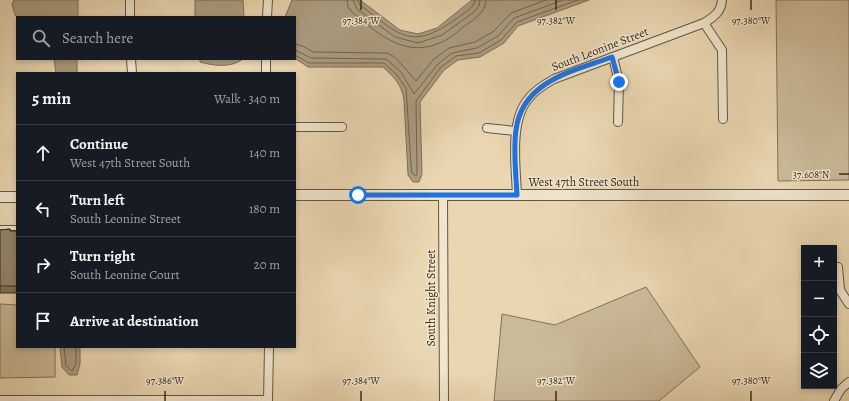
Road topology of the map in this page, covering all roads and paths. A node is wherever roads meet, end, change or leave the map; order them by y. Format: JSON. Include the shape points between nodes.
{"nodes":[{"id":1,"x":130,"y":0,"type":"edge"},
{"id":2,"x":268,"y":0,"type":"edge"},
{"id":3,"x":722,"y":0,"type":"edge"},
{"id":4,"x":130,"y":16,"type":"edge"},
{"id":5,"x":267,"y":16,"type":"edge"},
{"id":6,"x":704,"y":23,"type":"junction"},
{"id":7,"x":612,"y":57,"type":"junction"},
{"id":8,"x":131,"y":60,"type":"edge"},
{"id":9,"x":266,"y":60,"type":"edge"},
{"id":10,"x":132,"y":72,"type":"edge"},
{"id":11,"x":266,"y":72,"type":"edge"},
{"id":12,"x":723,"y":119,"type":"dead end"},
{"id":13,"x":618,"y":122,"type":"dead end"},
{"id":14,"x":296,"y":127,"type":"edge"},
{"id":15,"x":342,"y":127,"type":"dead end"},
{"id":16,"x":487,"y":128,"type":"dead end"},
{"id":17,"x":516,"y":131,"type":"junction"},
{"id":18,"x":296,"y":195,"type":"edge"},
{"id":19,"x":442,"y":195,"type":"junction"},
{"id":20,"x":517,"y":195,"type":"junction"},
{"id":21,"x":849,"y":195,"type":"edge"},
{"id":22,"x":0,"y":197,"type":"edge"},
{"id":23,"x":16,"y":197,"type":"edge"},
{"id":24,"x":0,"y":228,"type":"edge"},
{"id":25,"x":16,"y":228,"type":"edge"},
{"id":26,"x":838,"y":267,"type":"dead end"},
{"id":27,"x":849,"y":304,"type":"edge"},
{"id":28,"x":269,"y":348,"type":"edge"},
{"id":29,"x":849,"y":382,"type":"edge"},
{"id":30,"x":0,"y":400,"type":"edge"},
{"id":31,"x":268,"y":401,"type":"edge"},
{"id":32,"x":444,"y":401,"type":"edge"},
{"id":33,"x":834,"y":401,"type":"edge"}],
"edges":[{"from":1,"to":4,"type":"street"},
{"from":2,"to":5,"type":"street"},
{"from":3,"to":6,"type":"street","name":"South Leonine Street","via":[[714,17]]},
{"from":6,"to":7,"type":"street","name":"South Leonine Street"},
{"from":6,"to":12,"type":"street","via":[[722,50]]},
{"from":7,"to":13,"type":"street","via":[[619,82]]},
{"from":7,"to":17,"type":"street","name":"South Leonine Street","via":[[554,79],[534,92],[522,110]]},
{"from":8,"to":10,"type":"street"},
{"from":9,"to":11,"type":"street"},
{"from":14,"to":15,"type":"street"},
{"from":16,"to":17,"type":"street"},
{"from":17,"to":20,"type":"street","name":"South Leonine Street"},
{"from":18,"to":19,"type":"street","name":"West 47th Street South"},
{"from":19,"to":20,"type":"street","name":"West 47th Street South"},
{"from":19,"to":32,"type":"street","name":"South Knight Street"},
{"from":20,"to":21,"type":"street","name":"West 47th Street South"},
{"from":22,"to":23,"type":"street"},
{"from":24,"to":25,"type":"lane"},
{"from":26,"to":27,"type":"street","via":[[840,290]]},
{"from":28,"to":31,"type":"street"},
{"from":29,"to":33,"type":"street"},
{"from":30,"to":31,"type":"street"}]}
